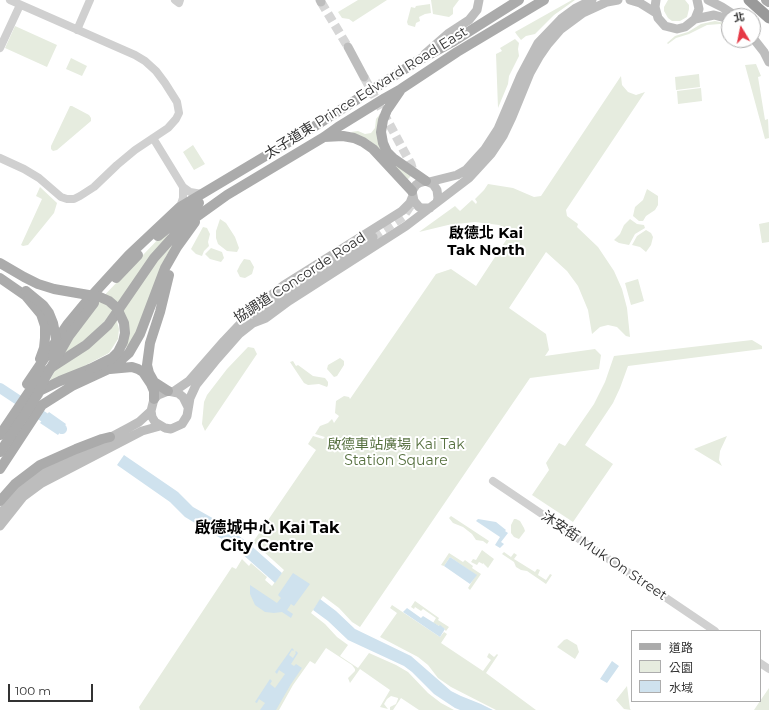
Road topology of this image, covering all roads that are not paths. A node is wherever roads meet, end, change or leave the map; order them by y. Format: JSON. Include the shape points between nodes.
{"nodes":[{"id":1,"x":10,"y":0,"type":"edge"},
{"id":2,"x":90,"y":0,"type":"edge"},
{"id":3,"x":479,"y":0,"type":"edge"},
{"id":4,"x":519,"y":0,"type":"edge"},
{"id":5,"x":544,"y":0,"type":"edge"},
{"id":6,"x":592,"y":0,"type":"edge"},
{"id":7,"x":618,"y":0,"type":"edge"},
{"id":8,"x":630,"y":0,"type":"edge"},
{"id":9,"x":656,"y":0,"type":"edge"},
{"id":10,"x":697,"y":0,"type":"edge"},
{"id":11,"x":708,"y":0,"type":"edge"},
{"id":12,"x":749,"y":0,"type":"edge"},
{"id":13,"x":766,"y":0,"type":"edge"},
{"id":14,"x":769,"y":2,"type":"edge"},
{"id":15,"x":20,"y":5,"type":"junction"},
{"id":16,"x":724,"y":8,"type":"edge"},
{"id":17,"x":656,"y":13,"type":"junction"},
{"id":18,"x":721,"y":17,"type":"edge"},
{"id":19,"x":769,"y":18,"type":"edge"},
{"id":20,"x":695,"y":19,"type":"junction"},
{"id":21,"x":77,"y":30,"type":"junction"},
{"id":22,"x":761,"y":41,"type":"edge"},
{"id":23,"x":348,"y":47,"type":"tunnel mouth"},
{"id":24,"x":0,"y":48,"type":"edge"},
{"id":25,"x":761,"y":48,"type":"edge"},
{"id":26,"x":769,"y":51,"type":"edge"},
{"id":27,"x":419,"y":60,"type":"junction"},
{"id":28,"x":769,"y":62,"type":"edge"},
{"id":29,"x":364,"y":77,"type":"tunnel mouth"},
{"id":30,"x":401,"y":89,"type":"junction"},
{"id":31,"x":324,"y":137,"type":"junction"},
{"id":32,"x":153,"y":138,"type":"junction"},
{"id":33,"x":0,"y":158,"type":"edge"},
{"id":34,"x":428,"y":182,"type":"junction"},
{"id":35,"x":217,"y":185,"type":"junction"},
{"id":36,"x":183,"y":187,"type":"junction"},
{"id":37,"x":202,"y":194,"type":"junction"},
{"id":38,"x":412,"y":194,"type":"junction"},
{"id":39,"x":433,"y":205,"type":"junction"},
{"id":40,"x":180,"y":207,"type":"junction"},
{"id":41,"x":204,"y":211,"type":"junction"},
{"id":42,"x":373,"y":238,"type":"tunnel mouth"},
{"id":43,"x":183,"y":239,"type":"junction"},
{"id":44,"x":0,"y":263,"type":"edge"},
{"id":45,"x":0,"y":272,"type":"edge"},
{"id":46,"x":0,"y":278,"type":"edge"},
{"id":47,"x":250,"y":320,"type":"junction"},
{"id":48,"x":36,"y":370,"type":"junction"},
{"id":49,"x":107,"y":370,"type":"junction"},
{"id":50,"x":45,"y":378,"type":"junction"},
{"id":51,"x":70,"y":378,"type":"junction"},
{"id":52,"x":171,"y":391,"type":"junction"},
{"id":53,"x":27,"y":393,"type":"junction"},
{"id":54,"x":154,"y":399,"type":"junction"},
{"id":55,"x":42,"y":405,"type":"junction"},
{"id":56,"x":16,"y":407,"type":"junction"},
{"id":57,"x":188,"y":407,"type":"junction"},
{"id":58,"x":151,"y":411,"type":"junction"},
{"id":59,"x":0,"y":423,"type":"edge"},
{"id":60,"x":160,"y":426,"type":"junction"},
{"id":61,"x":0,"y":435,"type":"edge"},
{"id":62,"x":110,"y":437,"type":"junction"},
{"id":63,"x":0,"y":452,"type":"edge"},
{"id":64,"x":0,"y":469,"type":"edge"},
{"id":65,"x":493,"y":481,"type":"dead end"},
{"id":66,"x":0,"y":501,"type":"edge"},
{"id":67,"x":0,"y":514,"type":"edge"},
{"id":68,"x":0,"y":526,"type":"edge"},
{"id":69,"x":714,"y":630,"type":"edge"}],
"edges":[{"from":1,"to":15,"type":"street"},
{"from":2,"to":21,"type":"street"},
{"from":3,"to":27,"type":"main road","via":[[477,10],[469,20]]},
{"from":4,"to":27,"type":"main road","name":"太子道東 Prince Edward Road East"},
{"from":5,"to":30,"type":"main road","name":"太子道東 Prince Edward Road East"},
{"from":6,"to":34,"type":"main road","name":"協調道 Concorde Road","via":[[561,19],[538,43],[523,70],[498,129],[478,157],[466,170]]},
{"from":7,"to":39,"type":"main road","name":"協調道 Concorde Road","via":[[583,13],[553,37],[542,50],[510,121],[493,151],[470,178]]},
{"from":8,"to":17,"type":"main road"},
{"from":9,"to":17,"type":"main road"},
{"from":10,"to":20,"type":"main road","via":[[699,9]]},
{"from":11,"to":16,"type":"main road"},
{"from":12,"to":19,"type":"highway"},
{"from":13,"to":14,"type":"main road"},
{"from":15,"to":21,"type":"street"},
{"from":15,"to":24,"type":"street"},
{"from":17,"to":20,"type":"main road","via":[[665,26],[677,29],[689,25]]},
{"from":18,"to":20,"type":"main road","via":[[714,15]]},
{"from":21,"to":32,"type":"street","via":[[135,55],[156,71],[177,102],[178,116],[168,128]]},
{"from":22,"to":26,"type":"main road"},
{"from":23,"to":29,"type":"main road"},
{"from":25,"to":28,"type":"main road"},
{"from":27,"to":35,"type":"main road","name":"太子道東 Prince Edward Road East","via":[[352,104]]},
{"from":30,"to":31,"type":"main road","name":"太子道東 Prince Edward Road East"},
{"from":30,"to":34,"type":"main road","via":[[383,120],[383,143],[393,158]]},
{"from":31,"to":38,"type":"main road","via":[[343,136],[363,142],[373,149]]},
{"from":31,"to":41,"type":"main road","name":"太子道東 Prince Edward Road East","via":[[227,194]]},
{"from":32,"to":33,"type":"street","via":[[77,198],[61,197],[39,178]]},
{"from":32,"to":36,"type":"street"},
{"from":34,"to":38,"type":"main road","name":"協調道 Concorde Road","via":[[419,183]]},
{"from":34,"to":39,"type":"main road","via":[[438,190],[438,198]]},
{"from":35,"to":37,"type":"main road","name":"太子道東 Prince Edward Road East"},
{"from":35,"to":50,"type":"main road","name":"太子道東 Prince Edward Road East","bridge":true,"via":[[157,236],[94,303],[68,336]]},
{"from":36,"to":37,"type":"street","via":[[190,192]]},
{"from":36,"to":40,"type":"street"},
{"from":37,"to":40,"type":"main road","name":"太子道東 Prince Edward Road East"},
{"from":38,"to":39,"type":"main road","via":[[419,207]]},
{"from":38,"to":47,"type":"main road","name":"協調道 Concorde Road","via":[[407,208],[276,291],[257,306]]},
{"from":39,"to":47,"type":"main road","name":"協調道 Concorde Road","via":[[406,226],[266,318]]},
{"from":40,"to":48,"type":"main road","name":"太子道東 Prince Edward Road East","via":[[92,294],[67,324]]},
{"from":41,"to":43,"type":"main road","name":"太子道東 Prince Edward Road East"},
{"from":41,"to":53,"type":"main road","name":"太子道東 Prince Edward Road East","via":[[179,230],[160,251],[104,329],[86,345],[41,376]]},
{"from":42,"to":47,"type":"main road"},
{"from":43,"to":49,"type":"main road","name":"太子道東 Prince Edward Road East","via":[[163,274],[136,344],[122,360]]},
{"from":43,"to":52,"type":"main road","via":[[166,284],[147,360],[151,378],[157,385]]},
{"from":44,"to":51,"type":"main road","bridge":true,"via":[[38,284],[100,297],[117,308],[124,323],[125,333],[124,342],[118,352],[112,358]]},
{"from":45,"to":50,"type":"main road","bridge":true,"via":[[40,302],[51,318],[55,328],[55,350]]},
{"from":46,"to":48,"type":"main road","via":[[26,296],[41,314],[45,338]]},
{"from":47,"to":52,"type":"main road","name":"協調道 Concorde Road","via":[[224,341],[190,381]]},
{"from":47,"to":57,"type":"main road","name":"協調道 Concorde Road","via":[[201,378]]},
{"from":48,"to":53,"type":"main road","name":"太子道東 Prince Edward Road East"},
{"from":49,"to":54,"type":"main road","via":[[126,367],[138,369],[151,384]]},
{"from":49,"to":55,"type":"main road","name":"太子道東 Prince Edward Road East","via":[[72,386]]},
{"from":50,"to":63,"type":"main road","name":"太子道東 Prince Edward Road East","bridge":true,"via":[[38,394]]},
{"from":51,"to":53,"type":"main road"},
{"from":51,"to":55,"type":"main road"},
{"from":52,"to":54,"type":"main road","name":"協調道 Concorde Road"},
{"from":52,"to":57,"type":"main road","via":[[183,397]]},
{"from":53,"to":56,"type":"main road"},
{"from":54,"to":58,"type":"main road"},
{"from":55,"to":64,"type":"main road","name":"太子道東 Prince Edward Road East"},
{"from":56,"to":59,"type":"main road"},
{"from":56,"to":61,"type":"main road"},
{"from":57,"to":60,"type":"main road","name":"協調道 Concorde Road","via":[[186,419],[177,427]]},
{"from":58,"to":60,"type":"main road","via":[[155,422]]},
{"from":58,"to":62,"type":"main road","via":[[139,422]]},
{"from":60,"to":68,"type":"main road","name":"協調道 Concorde Road","via":[[142,431],[42,483],[23,496]]},
{"from":62,"to":66,"type":"main road","via":[[40,465],[15,484]]},
{"from":62,"to":67,"type":"main road","via":[[38,476],[19,491]]},
{"from":65,"to":69,"type":"street","name":"沐安街 Muk On Street"}]}
